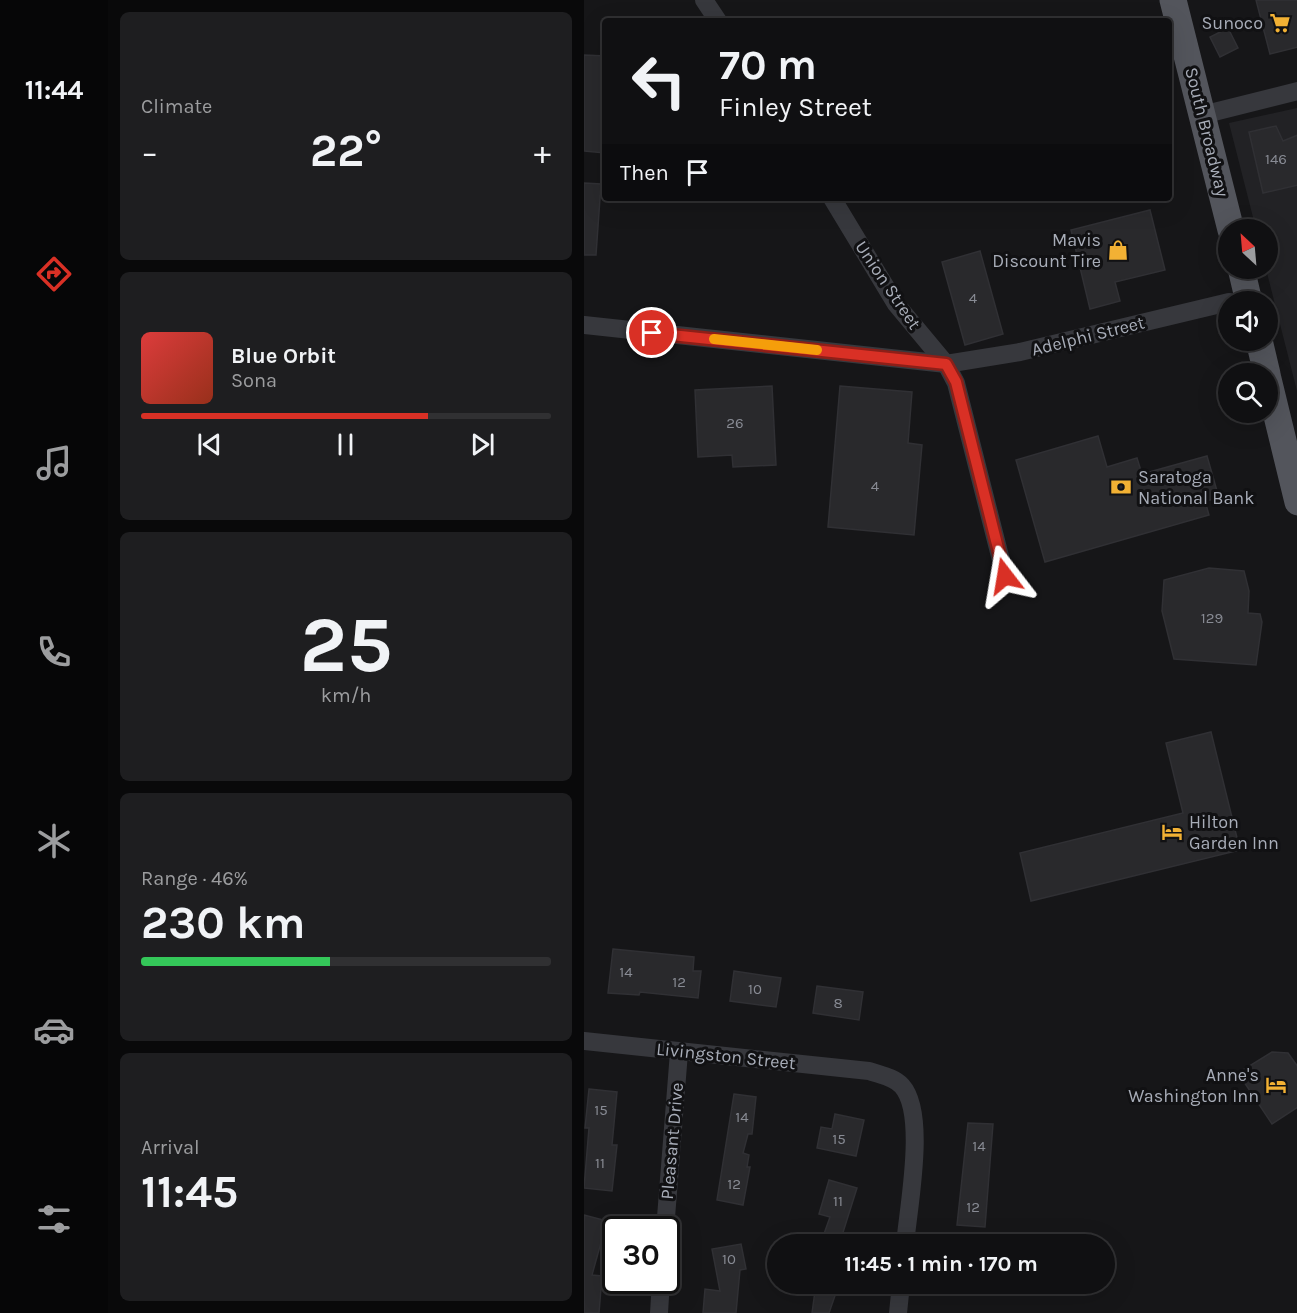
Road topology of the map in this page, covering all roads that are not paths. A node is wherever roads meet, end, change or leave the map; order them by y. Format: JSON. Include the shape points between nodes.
{"nodes":[{"id":1,"x":704,"y":0,"type":"edge"},
{"id":2,"x":1173,"y":0,"type":"edge"},
{"id":3,"x":716,"y":18,"type":"edge"},
{"id":4,"x":1298,"y":91,"type":"edge"},
{"id":5,"x":1202,"y":115,"type":"junction"},
{"id":6,"x":834,"y":201,"type":"edge"},
{"id":7,"x":1228,"y":219,"type":"edge"},
{"id":8,"x":1218,"y":306,"type":"edge"},
{"id":9,"x":584,"y":325,"type":"edge"},
{"id":10,"x":946,"y":364,"type":"junction"},
{"id":11,"x":1278,"y":420,"type":"edge"},
{"id":12,"x":1298,"y":502,"type":"edge"},
{"id":13,"x":1005,"y":576,"type":"dead end"},
{"id":14,"x":584,"y":1041,"type":"edge"},
{"id":15,"x":680,"y":1052,"type":"junction"},
{"id":16,"x":666,"y":1216,"type":"edge"},
{"id":17,"x":906,"y":1234,"type":"edge"},
{"id":18,"x":660,"y":1294,"type":"edge"},
{"id":19,"x":900,"y":1294,"type":"edge"},
{"id":20,"x":659,"y":1313,"type":"edge"},
{"id":21,"x":898,"y":1313,"type":"edge"}],
"edges":[{"from":1,"to":3,"type":"street"},
{"from":2,"to":5,"type":"main road","name":"South Broadway"},
{"from":4,"to":5,"type":"street"},
{"from":5,"to":7,"type":"main road","name":"South Broadway"},
{"from":6,"to":10,"type":"street","name":"Union Street","via":[[896,304]]},
{"from":8,"to":10,"type":"street","name":"Adelphi Street","via":[[1020,352]]},
{"from":9,"to":10,"type":"street","name":"Adelphi Street"},
{"from":10,"to":13,"type":"street","name":"Union Street","via":[[956,382]]},
{"from":11,"to":12,"type":"main road"},
{"from":14,"to":15,"type":"street","name":"Livingston Street"},
{"from":15,"to":16,"type":"street","name":"Pleasant Drive"},
{"from":15,"to":17,"type":"street","name":"Livingston Street","via":[[869,1071],[903,1087],[916,1128]]},
{"from":18,"to":20,"type":"street"},
{"from":19,"to":21,"type":"street"}]}
